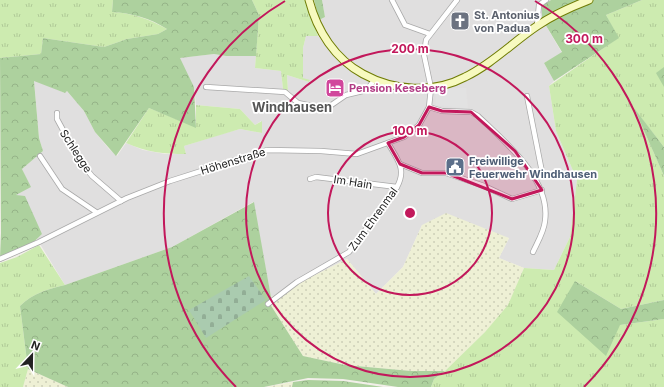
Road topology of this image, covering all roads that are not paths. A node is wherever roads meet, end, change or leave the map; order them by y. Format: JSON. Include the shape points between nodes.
{"nodes":[{"id":1,"x":309,"y":0,"type":"edge"},
{"id":2,"x":392,"y":0,"type":"edge"},
{"id":3,"x":458,"y":0,"type":"edge"},
{"id":4,"x":546,"y":0,"type":"edge"},
{"id":5,"x":589,"y":0,"type":"edge"},
{"id":6,"x":537,"y":26,"type":"junction"},
{"id":7,"x":430,"y":34,"type":"junction"},
{"id":8,"x":374,"y":80,"type":"junction"},
{"id":9,"x":206,"y":87,"type":"dead end"},
{"id":10,"x":431,"y":88,"type":"junction"},
{"id":11,"x":527,"y":96,"type":"dead end"},
{"id":12,"x":429,"y":107,"type":"junction"},
{"id":13,"x":57,"y":113,"type":"dead end"},
{"id":14,"x":388,"y":143,"type":"junction"},
{"id":15,"x":40,"y":156,"type":"dead end"},
{"id":16,"x":400,"y":164,"type":"junction"},
{"id":17,"x":534,"y":178,"type":"junction"},
{"id":18,"x":310,"y":179,"type":"dead end"},
{"id":19,"x":397,"y":187,"type":"junction"},
{"id":20,"x":542,"y":190,"type":"junction"},
{"id":21,"x":121,"y":201,"type":"junction"},
{"id":22,"x":96,"y":212,"type":"junction"},
{"id":23,"x":533,"y":252,"type":"dead end"},
{"id":24,"x":0,"y":259,"type":"edge"},
{"id":25,"x":268,"y":304,"type":"dead end"}],
"edges":[{"from":1,"to":8,"type":"main road","via":[[318,26],[335,52],[353,69]]},
{"from":2,"to":7,"type":"street","via":[[405,25]]},
{"from":3,"to":7,"type":"street"},
{"from":4,"to":6,"type":"street","via":[[540,5]]},
{"from":5,"to":6,"type":"main road","via":[[555,14]]},
{"from":6,"to":10,"type":"main road","via":[[465,78]]},
{"from":7,"to":10,"type":"street","name":"Höhenstraße","via":[[423,48]]},
{"from":8,"to":9,"type":"street","via":[[367,90],[346,95],[330,106],[321,108],[298,103],[285,92]]},
{"from":8,"to":10,"type":"main road","via":[[402,88]]},
{"from":10,"to":12,"type":"street","name":"Höhenstraße"},
{"from":11,"to":17,"type":"street","via":[[542,172]]},
{"from":12,"to":14,"type":"street","name":"Höhenstraße","via":[[419,125],[404,137]]},
{"from":12,"to":17,"type":"street","via":[[442,111],[471,112],[515,151]]},
{"from":13,"to":21,"type":"street","name":"Schlegge","via":[[57,119],[80,161],[92,176]]},
{"from":14,"to":16,"type":"street"},
{"from":14,"to":21,"type":"street","name":"Höhenstraße","via":[[358,154],[267,150],[170,181]]},
{"from":15,"to":22,"type":"street","via":[[62,190]]},
{"from":16,"to":19,"type":"street","name":"Zum Ehrenmal","via":[[402,176]]},
{"from":16,"to":20,"type":"street","via":[[422,173],[453,175],[512,198]]},
{"from":17,"to":20,"type":"street"},
{"from":18,"to":19,"type":"street","name":"Im Hain","via":[[316,177]]},
{"from":19,"to":25,"type":"street","name":"Zum Ehrenmal","via":[[349,252],[297,282]]},
{"from":20,"to":23,"type":"street","via":[[546,208],[545,222]]},
{"from":21,"to":22,"type":"street","name":"Höhenstraße"},
{"from":22,"to":24,"type":"street","name":"Höhenstraße"}]}
